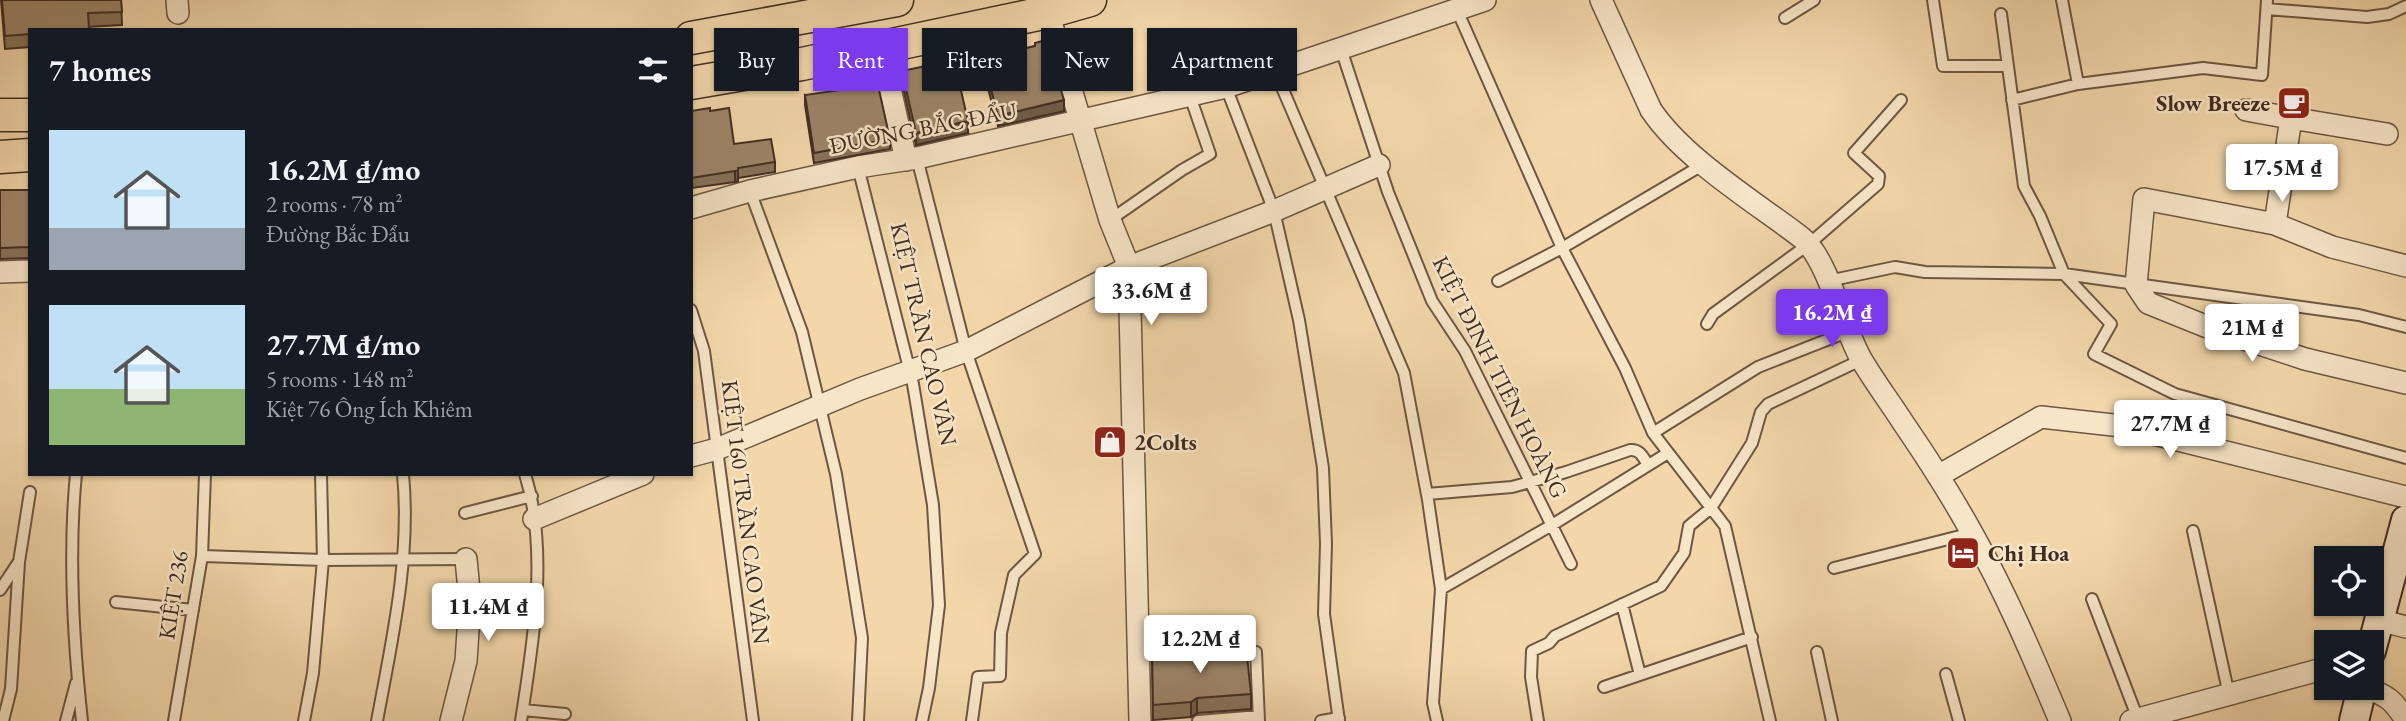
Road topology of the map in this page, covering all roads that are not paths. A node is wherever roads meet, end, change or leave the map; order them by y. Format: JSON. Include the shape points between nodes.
{"nodes":[{"id":1,"x":897,"y":0,"type":"edge"},
{"id":2,"x":1090,"y":0,"type":"edge"},
{"id":3,"x":1485,"y":0,"type":"edge"},
{"id":4,"x":1601,"y":0,"type":"edge"},
{"id":5,"x":1933,"y":0,"type":"edge"},
{"id":6,"x":2062,"y":0,"type":"edge"},
{"id":7,"x":1811,"y":1,"type":"edge"},
{"id":8,"x":1455,"y":5,"type":"edge"},
{"id":9,"x":2267,"y":5,"type":"edge"},
{"id":10,"x":1046,"y":6,"type":"edge"},
{"id":11,"x":2406,"y":6,"type":"edge"},
{"id":12,"x":2001,"y":13,"type":"dead end"},
{"id":13,"x":1785,"y":18,"type":"dead end"},
{"id":14,"x":693,"y":37,"type":"edge"},
{"id":15,"x":908,"y":41,"type":"edge"},
{"id":16,"x":1341,"y":49,"type":"junction"},
{"id":17,"x":813,"y":62,"type":"edge"},
{"id":18,"x":1297,"y":64,"type":"edge"},
{"id":19,"x":2008,"y":66,"type":"junction"},
{"id":20,"x":693,"y":83,"type":"edge"},
{"id":21,"x":2078,"y":84,"type":"junction"},
{"id":22,"x":893,"y":91,"type":"edge"},
{"id":23,"x":1212,"y":91,"type":"edge"},
{"id":24,"x":1227,"y":91,"type":"edge"},
{"id":25,"x":1283,"y":91,"type":"edge"},
{"id":26,"x":1190,"y":96,"type":"junction"},
{"id":27,"x":1901,"y":100,"type":"dead end"},
{"id":28,"x":2012,"y":100,"type":"junction"},
{"id":29,"x":2246,"y":110,"type":"dead end"},
{"id":30,"x":0,"y":115,"type":"edge"},
{"id":31,"x":28,"y":115,"type":"edge"},
{"id":32,"x":2291,"y":118,"type":"junction"},
{"id":33,"x":1081,"y":122,"type":"junction"},
{"id":34,"x":2388,"y":134,"type":"dead end"},
{"id":35,"x":28,"y":155,"type":"edge"},
{"id":36,"x":0,"y":157,"type":"edge"},
{"id":37,"x":911,"y":159,"type":"junction"},
{"id":38,"x":1704,"y":164,"type":"junction"},
{"id":39,"x":1379,"y":165,"type":"junction"},
{"id":40,"x":858,"y":167,"type":"junction"},
{"id":41,"x":1325,"y":190,"type":"junction"},
{"id":42,"x":750,"y":191,"type":"junction"},
{"id":43,"x":693,"y":207,"type":"edge"},
{"id":44,"x":1274,"y":211,"type":"junction"},
{"id":45,"x":1110,"y":220,"type":"junction"},
{"id":46,"x":2275,"y":224,"type":"junction"},
{"id":47,"x":1809,"y":244,"type":"junction"},
{"id":48,"x":1562,"y":248,"type":"junction"},
{"id":49,"x":2406,"y":266,"type":"edge"},
{"id":50,"x":1129,"y":267,"type":"junction"},
{"id":51,"x":28,"y":271,"type":"edge"},
{"id":52,"x":0,"y":272,"type":"edge"},
{"id":53,"x":2064,"y":274,"type":"junction"},
{"id":54,"x":1498,"y":281,"type":"dead end"},
{"id":55,"x":1828,"y":281,"type":"junction"},
{"id":56,"x":2136,"y":285,"type":"junction"},
{"id":57,"x":693,"y":316,"type":"edge"},
{"id":58,"x":1707,"y":324,"type":"dead end"},
{"id":59,"x":2406,"y":327,"type":"edge"},
{"id":60,"x":1847,"y":332,"type":"junction"},
{"id":61,"x":966,"y":351,"type":"junction"},
{"id":62,"x":1861,"y":360,"type":"junction"},
{"id":63,"x":909,"y":370,"type":"junction"},
{"id":64,"x":2406,"y":383,"type":"edge"},
{"id":65,"x":820,"y":407,"type":"junction"},
{"id":66,"x":1653,"y":433,"type":"junction"},
{"id":67,"x":717,"y":449,"type":"junction"},
{"id":68,"x":1668,"y":453,"type":"junction"},
{"id":69,"x":693,"y":455,"type":"edge"},
{"id":70,"x":2406,"y":458,"type":"edge"},
{"id":71,"x":1648,"y":465,"type":"junction"},
{"id":72,"x":76,"y":476,"type":"edge"},
{"id":73,"x":205,"y":476,"type":"edge"},
{"id":74,"x":321,"y":476,"type":"edge"},
{"id":75,"x":403,"y":476,"type":"edge"},
{"id":76,"x":527,"y":476,"type":"edge"},
{"id":77,"x":638,"y":476,"type":"edge"},
{"id":78,"x":1938,"y":476,"type":"junction"},
{"id":79,"x":1531,"y":482,"type":"junction"},
{"id":80,"x":30,"y":492,"type":"dead end"},
{"id":81,"x":1427,"y":494,"type":"junction"},
{"id":82,"x":532,"y":496,"type":"junction"},
{"id":83,"x":2406,"y":498,"type":"edge"},
{"id":84,"x":1711,"y":508,"type":"junction"},
{"id":85,"x":465,"y":513,"type":"dead end"},
{"id":86,"x":534,"y":519,"type":"junction"},
{"id":87,"x":2406,"y":520,"type":"edge"},
{"id":88,"x":1552,"y":525,"type":"junction"},
{"id":89,"x":2193,"y":531,"type":"dead end"},
{"id":90,"x":1972,"y":533,"type":"junction"},
{"id":91,"x":2402,"y":550,"type":"edge"},
{"id":92,"x":202,"y":556,"type":"junction"},
{"id":93,"x":466,"y":559,"type":"joint"},
{"id":94,"x":323,"y":560,"type":"junction"},
{"id":95,"x":403,"y":560,"type":"junction"},
{"id":96,"x":19,"y":562,"type":"junction"},
{"id":97,"x":1571,"y":564,"type":"dead end"},
{"id":98,"x":1834,"y":568,"type":"dead end"},
{"id":99,"x":1441,"y":589,"type":"junction"},
{"id":100,"x":0,"y":590,"type":"edge"},
{"id":101,"x":2092,"y":599,"type":"dead end"},
{"id":102,"x":116,"y":602,"type":"dead end"},
{"id":103,"x":1622,"y":604,"type":"junction"},
{"id":104,"x":193,"y":610,"type":"junction"},
{"id":105,"x":2379,"y":620,"type":"junction"},
{"id":106,"x":2406,"y":627,"type":"edge"},
{"id":107,"x":2376,"y":630,"type":"edge"},
{"id":108,"x":1752,"y":637,"type":"junction"},
{"id":109,"x":1818,"y":652,"type":"dead end"},
{"id":110,"x":1217,"y":655,"type":"edge"},
{"id":111,"x":2314,"y":671,"type":"edge"},
{"id":112,"x":1946,"y":674,"type":"dead end"},
{"id":113,"x":1640,"y":675,"type":"junction"},
{"id":114,"x":77,"y":677,"type":"junction"},
{"id":115,"x":1604,"y":687,"type":"dead end"},
{"id":116,"x":2229,"y":695,"type":"junction"},
{"id":117,"x":2384,"y":695,"type":"edge"},
{"id":118,"x":2360,"y":700,"type":"edge"},
{"id":119,"x":565,"y":714,"type":"dead end"},
{"id":120,"x":522,"y":715,"type":"edge"},
{"id":121,"x":2160,"y":717,"type":"edge"},
{"id":122,"x":1339,"y":719,"type":"edge"},
{"id":123,"x":2134,"y":720,"type":"edge"},
{"id":124,"x":2406,"y":720,"type":"edge"},
{"id":125,"x":3,"y":721,"type":"edge"},
{"id":126,"x":66,"y":721,"type":"edge"},
{"id":127,"x":82,"y":721,"type":"edge"},
{"id":128,"x":174,"y":721,"type":"edge"},
{"id":129,"x":304,"y":721,"type":"edge"},
{"id":130,"x":377,"y":721,"type":"edge"},
{"id":131,"x":451,"y":721,"type":"edge"},
{"id":132,"x":753,"y":721,"type":"edge"},
{"id":133,"x":858,"y":721,"type":"edge"},
{"id":134,"x":922,"y":721,"type":"edge"},
{"id":135,"x":972,"y":721,"type":"edge"},
{"id":136,"x":1140,"y":721,"type":"edge"},
{"id":137,"x":1198,"y":721,"type":"edge"},
{"id":138,"x":1259,"y":721,"type":"edge"},
{"id":139,"x":1321,"y":721,"type":"edge"},
{"id":140,"x":1437,"y":721,"type":"edge"},
{"id":141,"x":1538,"y":721,"type":"edge"},
{"id":142,"x":1770,"y":721,"type":"edge"},
{"id":143,"x":1832,"y":721,"type":"edge"},
{"id":144,"x":1959,"y":721,"type":"edge"},
{"id":145,"x":2060,"y":721,"type":"edge"},
{"id":146,"x":2354,"y":721,"type":"edge"}],
"edges":[{"from":1,"to":14,"type":"main road"},
{"from":2,"to":10,"type":"main road"},
{"from":3,"to":8,"type":"street","name":"ĐƯỜNG BẮC ĐẨU"},
{"from":4,"to":38,"type":"street","via":[[1651,110]]},
{"from":5,"to":19,"type":"lane","via":[[1943,66]]},
{"from":6,"to":21,"type":"lane"},
{"from":7,"to":13,"type":"lane"},
{"from":8,"to":16,"type":"street","name":"ĐƯỜNG BẮC ĐẨU"},
{"from":8,"to":48,"type":"lane"},
{"from":9,"to":11,"type":"lane","via":[[2367,17]]},
{"from":9,"to":21,"type":"lane","via":[[2262,75],[2209,68]]},
{"from":10,"to":15,"type":"main road"},
{"from":10,"to":33,"type":"street"},
{"from":12,"to":19,"type":"lane"},
{"from":16,"to":18,"type":"street","name":"ĐƯỜNG BẮC ĐẨU"},
{"from":16,"to":39,"type":"lane","name":"KIỆT ĐINH TIÊN HOÀNG"},
{"from":17,"to":20,"type":"main road"},
{"from":19,"to":28,"type":"lane"},
{"from":21,"to":28,"type":"lane"},
{"from":22,"to":37,"type":"street"},
{"from":23,"to":26,"type":"street","name":"ĐƯỜNG BẮC ĐẨU"},
{"from":24,"to":44,"type":"lane"},
{"from":25,"to":41,"type":"lane"},
{"from":26,"to":33,"type":"street","name":"ĐƯỜNG BẮC ĐẨU"},
{"from":26,"to":45,"type":"lane","via":[[1210,154]]},
{"from":27,"to":47,"type":"lane","via":[[1854,153],[1879,176],[1878,184]]},
{"from":28,"to":53,"type":"lane","via":[[2024,186]]},
{"from":29,"to":32,"type":"street"},
{"from":30,"to":31,"type":"main road"},
{"from":32,"to":34,"type":"street"},
{"from":32,"to":46,"type":"street"},
{"from":33,"to":37,"type":"street","name":"ĐƯỜNG BẮC ĐẨU"},
{"from":33,"to":45,"type":"street"},
{"from":35,"to":36,"type":"main road"},
{"from":37,"to":40,"type":"street","name":"ĐƯỜNG BẮC ĐẨU"},
{"from":37,"to":61,"type":"lane"},
{"from":38,"to":47,"type":"street"},
{"from":38,"to":48,"type":"lane"},
{"from":39,"to":41,"type":"street"},
{"from":39,"to":79,"type":"lane","name":"KIỆT ĐINH TIÊN HOÀNG","via":[[1432,301],[1465,351]]},
{"from":40,"to":42,"type":"street","name":"ĐƯỜNG BẮC ĐẨU"},
{"from":40,"to":63,"type":"lane","name":"KIỆT TRẦN CAO VÂN"},
{"from":41,"to":44,"type":"street"},
{"from":41,"to":81,"type":"lane","via":[[1404,373]]},
{"from":42,"to":43,"type":"street","name":"ĐƯỜNG BẮC ĐẨU"},
{"from":42,"to":65,"type":"lane","via":[[802,332]]},
{"from":44,"to":50,"type":"street"},
{"from":44,"to":122,"type":"lane","via":[[1299,320],[1323,468],[1324,614]]},
{"from":45,"to":50,"type":"street"},
{"from":46,"to":49,"type":"street","via":[[2332,247]]},
{"from":46,"to":56,"type":"street","via":[[2144,198]]},
{"from":47,"to":55,"type":"street"},
{"from":47,"to":58,"type":"lane","via":[[1730,300]]},
{"from":48,"to":54,"type":"lane"},
{"from":48,"to":66,"type":"lane","via":[[1625,368]]},
{"from":50,"to":61,"type":"street"},
{"from":50,"to":136,"type":"street","via":[[1145,660]]},
{"from":51,"to":52,"type":"street"},
{"from":53,"to":55,"type":"lane","via":[[1925,272],[1895,267]]},
{"from":53,"to":56,"type":"lane"},
{"from":53,"to":70,"type":"lane","via":[[2110,324],[2094,354],[2175,394]]},
{"from":55,"to":60,"type":"street"},
{"from":56,"to":59,"type":"lane","via":[[2359,315]]},
{"from":56,"to":64,"type":"street","via":[[2148,303],[2205,326],[2305,359]]},
{"from":57,"to":67,"type":"lane","name":"KIỆT 160 TRẦN CAO VÂN","via":[[704,351]]},
{"from":60,"to":62,"type":"street"},
{"from":60,"to":66,"type":"lane","via":[[1758,367]]},
{"from":61,"to":63,"type":"street"},
{"from":61,"to":135,"type":"lane","via":[[1035,554],[1014,575],[1001,633],[1000,676],[978,677]]},
{"from":62,"to":78,"type":"street"},
{"from":62,"to":84,"type":"lane","via":[[1768,404],[1752,443]]},
{"from":63,"to":65,"type":"street"},
{"from":63,"to":134,"type":"lane","name":"KIỆT TRẦN CAO VÂN","via":[[933,505],[939,605]]},
{"from":65,"to":67,"type":"street"},
{"from":65,"to":133,"type":"lane","via":[[836,474],[862,638]]},
{"from":66,"to":68,"type":"lane"},
{"from":67,"to":69,"type":"street"},
{"from":67,"to":132,"type":"lane","name":"KIỆT 160 TRẦN CAO VÂN"},
{"from":68,"to":71,"type":"lane"},
{"from":68,"to":84,"type":"lane"},
{"from":71,"to":79,"type":"lane","via":[[1640,452],[1630,450]]},
{"from":71,"to":88,"type":"lane"},
{"from":72,"to":114,"type":"lane","via":[[72,516]]},
{"from":73,"to":92,"type":"lane","name":"KIỆT 236"},
{"from":74,"to":94,"type":"lane"},
{"from":75,"to":95,"type":"lane","via":[[407,526]]},
{"from":76,"to":82,"type":"lane"},
{"from":77,"to":86,"type":"street"},
{"from":78,"to":83,"type":"street","via":[[2040,417],[2122,426]]},
{"from":78,"to":90,"type":"street"},
{"from":79,"to":81,"type":"lane"},
{"from":79,"to":88,"type":"lane","name":"KIỆT ĐINH TIÊN HOÀNG"},
{"from":80,"to":96,"type":"lane"},
{"from":81,"to":99,"type":"lane"},
{"from":82,"to":85,"type":"lane"},
{"from":82,"to":86,"type":"lane"},
{"from":84,"to":103,"type":"lane","via":[[1689,526],[1684,553],[1661,586]]},
{"from":84,"to":108,"type":"lane","via":[[1725,526]]},
{"from":86,"to":120,"type":"lane","via":[[539,561]]},
{"from":87,"to":91,"type":"main road"},
{"from":88,"to":97,"type":"lane","name":"KIỆT ĐINH TIÊN HOÀNG"},
{"from":88,"to":99,"type":"lane"},
{"from":89,"to":116,"type":"lane"},
{"from":90,"to":98,"type":"lane"},
{"from":90,"to":145,"type":"street"},
{"from":91,"to":105,"type":"main road"},
{"from":92,"to":94,"type":"lane"},
{"from":92,"to":104,"type":"lane","name":"KIỆT 236"},
{"from":93,"to":95,"type":"lane"},
{"from":93,"to":131,"type":"street","via":[[470,601],[466,661]]},
{"from":94,"to":95,"type":"lane"},
{"from":94,"to":129,"type":"lane"},
{"from":95,"to":130,"type":"lane"},
{"from":96,"to":100,"type":"lane"},
{"from":96,"to":125,"type":"lane","via":[[10,690]]},
{"from":99,"to":140,"type":"lane","via":[[1433,703]]},
{"from":101,"to":123,"type":"lane"},
{"from":102,"to":104,"type":"lane"},
{"from":103,"to":113,"type":"lane"},
{"from":103,"to":141,"type":"lane","via":[[1532,651]]},
{"from":104,"to":128,"type":"lane","name":"KIỆT 236"},
{"from":105,"to":106,"type":"street"},
{"from":105,"to":107,"type":"main road"},
{"from":108,"to":113,"type":"lane"},
{"from":108,"to":142,"type":"lane"},
{"from":109,"to":143,"type":"lane"},
{"from":110,"to":138,"type":"lane","via":[[1256,652]]},
{"from":111,"to":116,"type":"street"},
{"from":112,"to":144,"type":"lane"},
{"from":113,"to":115,"type":"lane"},
{"from":114,"to":126,"type":"lane"},
{"from":114,"to":127,"type":"lane"},
{"from":116,"to":121,"type":"street"},
{"from":117,"to":124,"type":"street"},
{"from":118,"to":146,"type":"main road"},
{"from":119,"to":120,"type":"lane"},
{"from":121,"to":123,"type":"street"},
{"from":122,"to":139,"type":"lane"},
{"from":137,"to":138,"type":"lane","via":[[1247,717]]}]}
